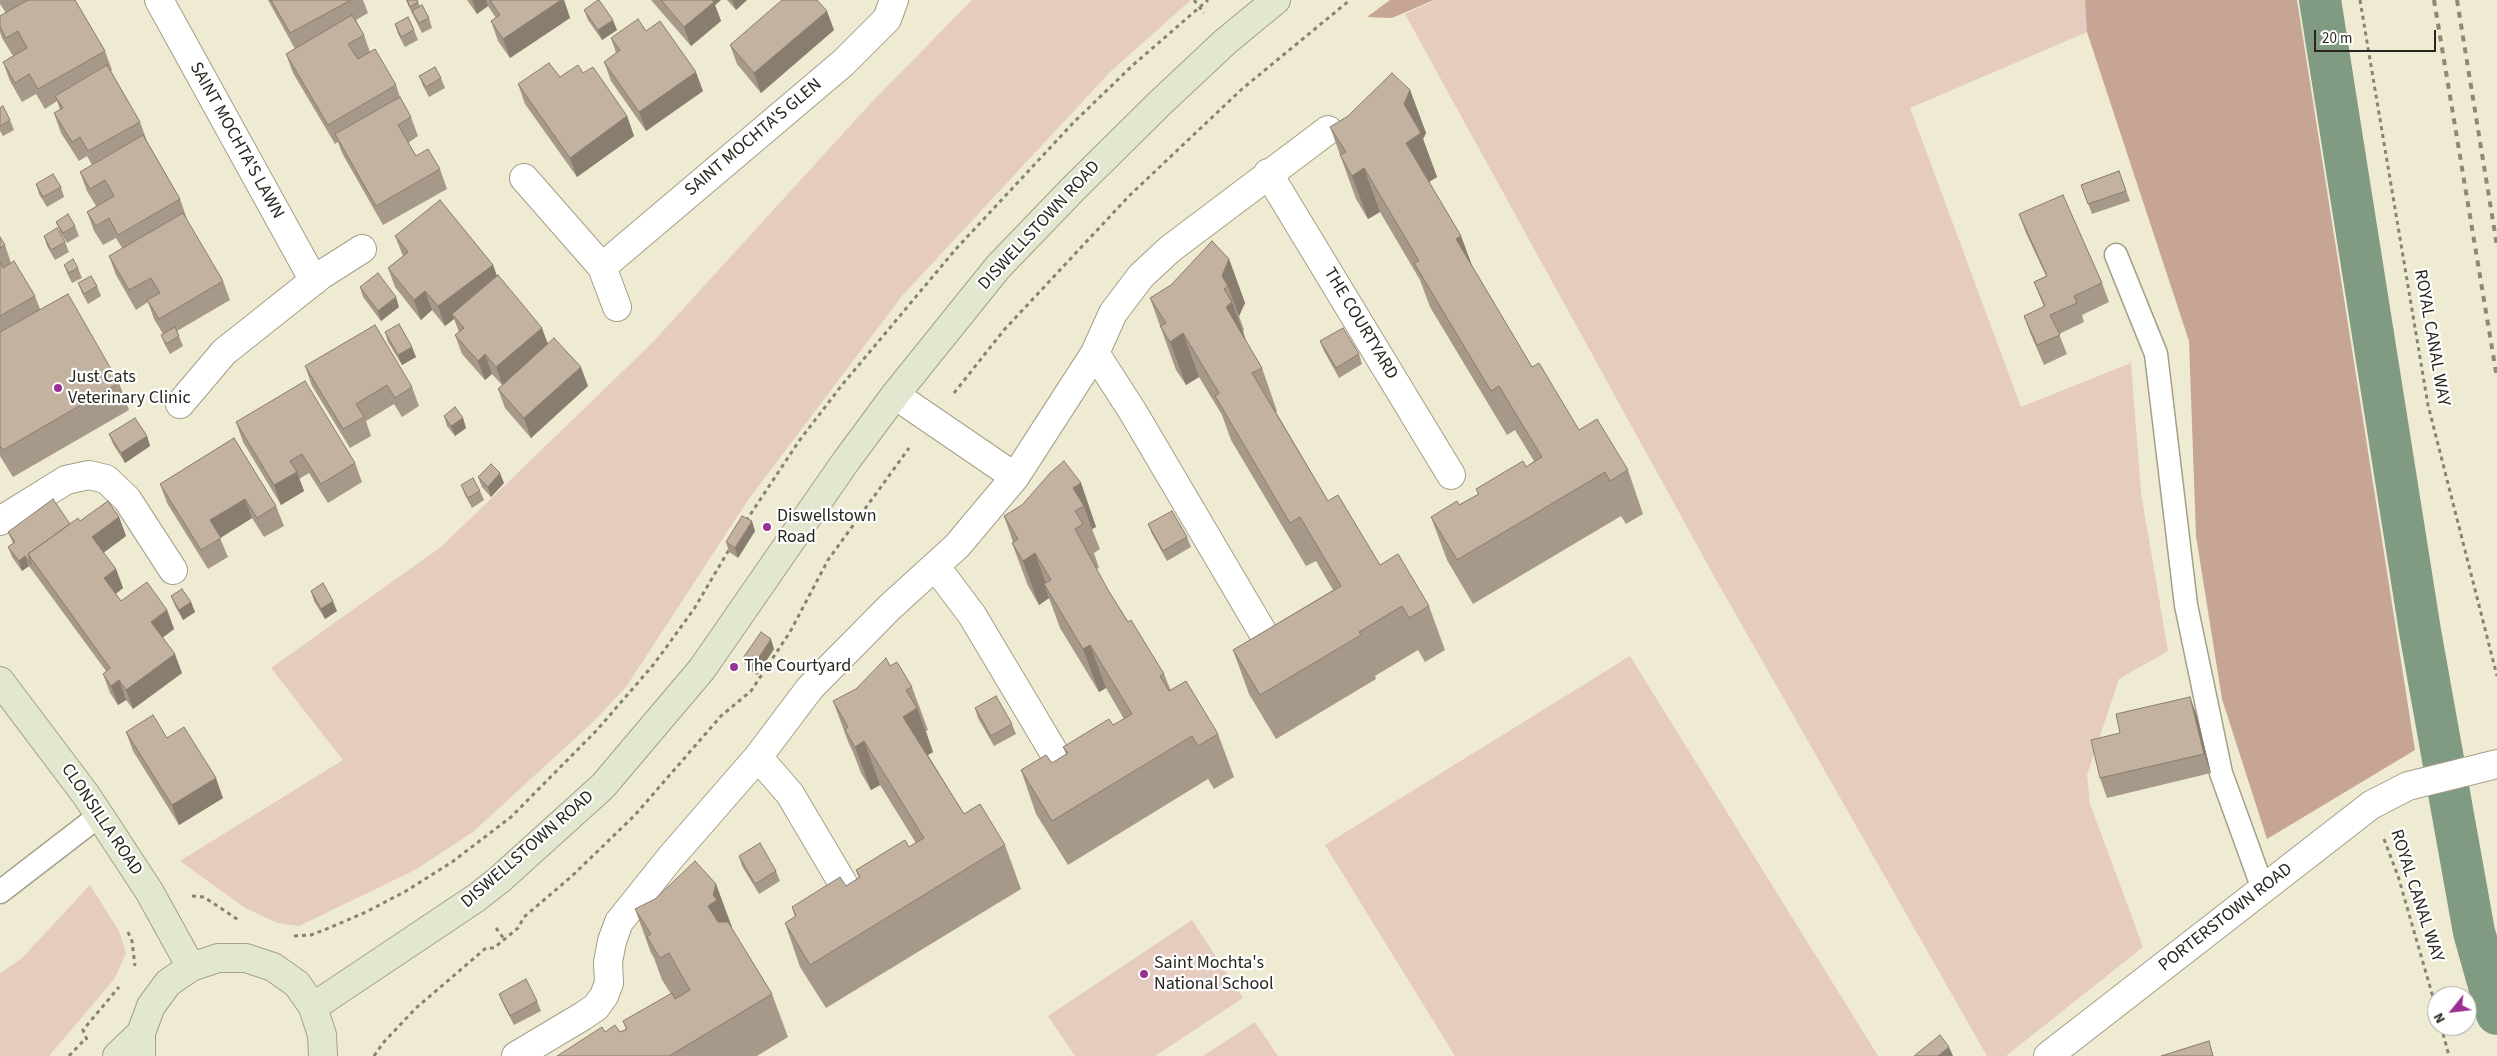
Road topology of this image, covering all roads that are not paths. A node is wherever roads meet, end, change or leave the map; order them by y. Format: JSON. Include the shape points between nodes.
{"nodes":[{"id":1,"x":159,"y":0,"type":"edge"},
{"id":2,"x":894,"y":0,"type":"edge"},
{"id":3,"x":1276,"y":0,"type":"edge"},
{"id":4,"x":1328,"y":130,"type":"dead end"},
{"id":5,"x":1268,"y":173,"type":"junction"},
{"id":6,"x":524,"y":178,"type":"dead end"},
{"id":7,"x":362,"y":249,"type":"dead end"},
{"id":8,"x":2116,"y":255,"type":"dead end"},
{"id":9,"x":602,"y":267,"type":"junction"},
{"id":10,"x":314,"y":281,"type":"junction"},
{"id":11,"x":617,"y":307,"type":"dead end"},
{"id":12,"x":1095,"y":353,"type":"junction"},
{"id":13,"x":895,"y":395,"type":"junction"},
{"id":14,"x":180,"y":404,"type":"dead end"},
{"id":15,"x":1451,"y":475,"type":"dead end"},
{"id":16,"x":1015,"y":478,"type":"junction"},
{"id":17,"x":0,"y":521,"type":"edge"},
{"id":18,"x":936,"y":567,"type":"junction"},
{"id":19,"x":173,"y":570,"type":"dead end"},
{"id":20,"x":1272,"y":648,"type":"edge"},
{"id":21,"x":0,"y":681,"type":"edge"},
{"id":22,"x":758,"y":757,"type":"junction"},
{"id":23,"x":2496,"y":764,"type":"edge"},
{"id":24,"x":1064,"y":771,"type":"edge"},
{"id":25,"x":100,"y":816,"type":"junction"},
{"id":26,"x":845,"y":887,"type":"edge"},
{"id":27,"x":2263,"y":889,"type":"junction"},
{"id":28,"x":0,"y":892,"type":"edge"},
{"id":29,"x":191,"y":967,"type":"junction"},
{"id":30,"x":313,"y":1007,"type":"junction"},
{"id":31,"x":141,"y":1044,"type":"edge"},
{"id":32,"x":117,"y":1056,"type":"edge"},
{"id":33,"x":323,"y":1056,"type":"edge"},
{"id":34,"x":516,"y":1056,"type":"edge"},
{"id":35,"x":2048,"y":1056,"type":"edge"}],
"edges":[{"from":1,"to":10,"type":"street","name":"SAINT MOCHTA'S LAWN"},
{"from":2,"to":9,"type":"street","name":"SAINT MOCHTA'S GLEN","via":[[887,19],[843,63]]},
{"from":3,"to":13,"type":"street","name":"DISWELLSTOWN ROAD","via":[[1225,42],[1074,188],[998,267]]},
{"from":4,"to":5,"type":"street"},
{"from":5,"to":12,"type":"street","via":[[1170,249],[1141,276],[1114,313]]},
{"from":5,"to":15,"type":"street","name":"THE COURTYARD"},
{"from":6,"to":9,"type":"street"},
{"from":7,"to":10,"type":"street"},
{"from":8,"to":27,"type":"lane","via":[[2156,354],[2186,606],[2221,773]]},
{"from":9,"to":11,"type":"street"},
{"from":10,"to":14,"type":"street","via":[[224,352]]},
{"from":12,"to":16,"type":"street"},
{"from":12,"to":20,"type":"street"},
{"from":13,"to":16,"type":"street"},
{"from":13,"to":30,"type":"street","name":"DISWELLSTOWN ROAD","via":[[794,534],[702,669],[603,786],[476,898]]},
{"from":16,"to":18,"type":"street"},
{"from":17,"to":19,"type":"street","via":[[66,480],[89,475],[106,479],[126,499]]},
{"from":18,"to":22,"type":"street","via":[[890,607],[810,688]]},
{"from":18,"to":24,"type":"street","via":[[972,615]]},
{"from":21,"to":25,"type":"street","name":"CLONSILLA ROAD"},
{"from":22,"to":26,"type":"street","via":[[790,794]]},
{"from":22,"to":34,"type":"street","via":[[619,922],[608,962],[609,983],[600,1002],[583,1016]]},
{"from":23,"to":27,"type":"street","name":"PORTERSTOWN ROAD","via":[[2408,786],[2371,805]]},
{"from":25,"to":28,"type":"lane"},
{"from":25,"to":29,"type":"street","name":"CLONSILLA ROAD","via":[[149,891]]},
{"from":27,"to":35,"type":"street","name":"PORTERSTOWN ROAD"},
{"from":29,"to":30,"type":"street","via":[[218,958],[246,958],[273,967],[297,984]]},
{"from":29,"to":31,"type":"street","via":[[168,983],[151,1006]]},
{"from":30,"to":33,"type":"street","via":[[322,1035]]},
{"from":31,"to":32,"type":"street"}]}
